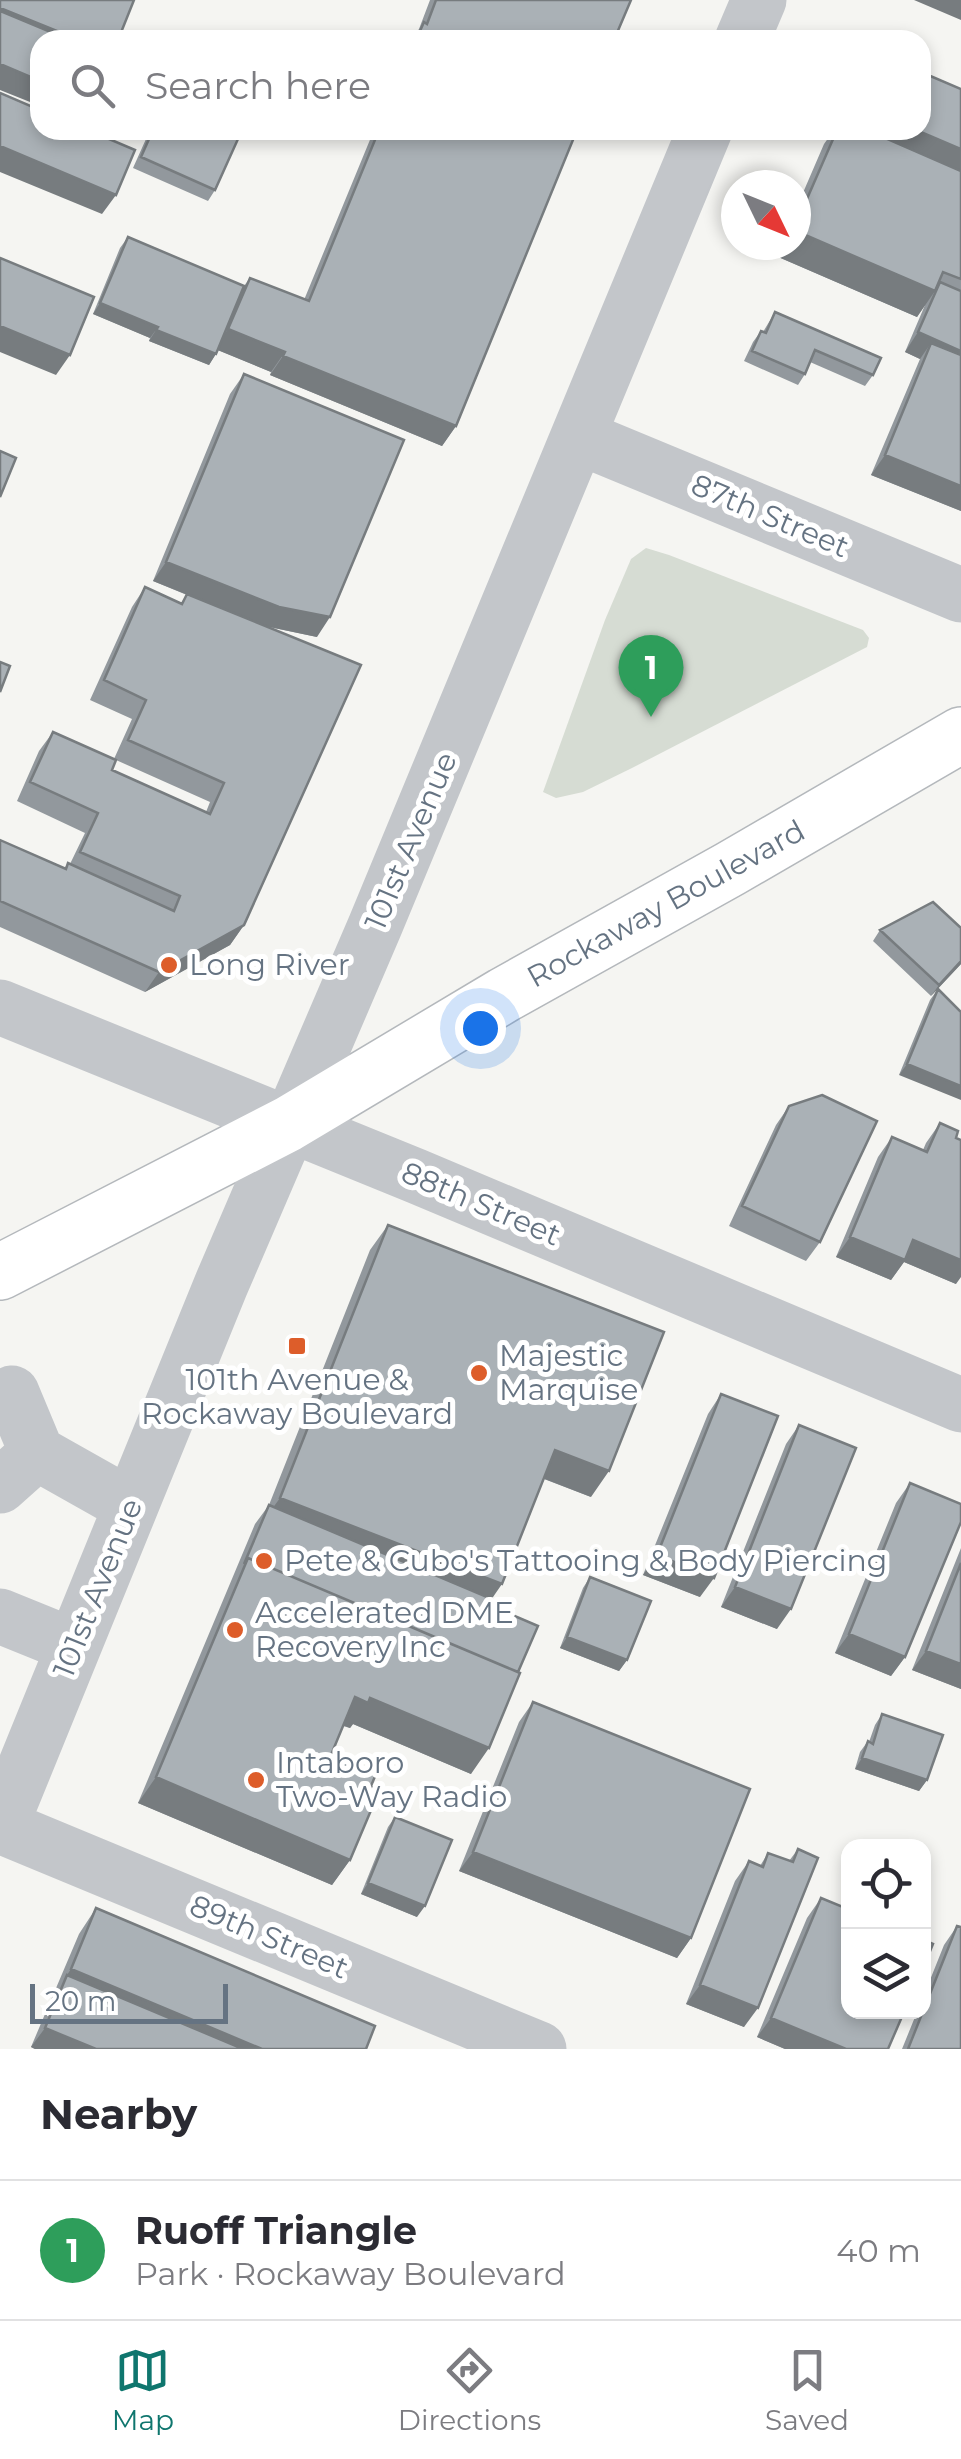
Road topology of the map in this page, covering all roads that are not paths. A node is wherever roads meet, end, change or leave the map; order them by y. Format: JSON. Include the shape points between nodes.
{"nodes":[{"id":1,"x":758,"y":0,"type":"edge"},
{"id":2,"x":746,"y":30,"type":"edge"},
{"id":3,"x":701,"y":140,"type":"edge"},
{"id":4,"x":580,"y":437,"type":"junction"},
{"id":5,"x":961,"y":595,"type":"edge"},
{"id":6,"x":961,"y":735,"type":"edge"},
{"id":7,"x":0,"y":1007,"type":"edge"},
{"id":8,"x":288,"y":1124,"type":"junction"},
{"id":9,"x":0,"y":1272,"type":"edge"},
{"id":10,"x":4,"y":1387,"type":"edge"},
{"id":11,"x":961,"y":1404,"type":"edge"},
{"id":12,"x":18,"y":1470,"type":"edge"},
{"id":13,"x":131,"y":1506,"type":"junction"},
{"id":14,"x":0,"y":1616,"type":"edge"},
{"id":15,"x":74,"y":1646,"type":"junction"},
{"id":16,"x":0,"y":1827,"type":"edge"},
{"id":17,"x":539,"y":2049,"type":"edge"}],
"edges":[{"from":1,"to":2,"type":"street"},
{"from":3,"to":4,"type":"street","name":"101st Avenue"},
{"from":4,"to":5,"type":"street","name":"87th Street"},
{"from":4,"to":8,"type":"street","name":"101st Avenue"},
{"from":6,"to":8,"type":"main road","name":"Rockaway Boulevard"},
{"from":7,"to":8,"type":"street","name":"88th Street"},
{"from":8,"to":9,"type":"main road","name":"Rockaway Boulevard"},
{"from":8,"to":11,"type":"street","name":"88th Street"},
{"from":8,"to":13,"type":"street","name":"101st Avenue"},
{"from":10,"to":12,"type":"street"},
{"from":12,"to":13,"type":"street"},
{"from":13,"to":15,"type":"street","name":"101st Avenue"},
{"from":14,"to":15,"type":"street"},
{"from":15,"to":16,"type":"street","name":"101st Avenue"},
{"from":16,"to":17,"type":"street","name":"89th Street"}]}
